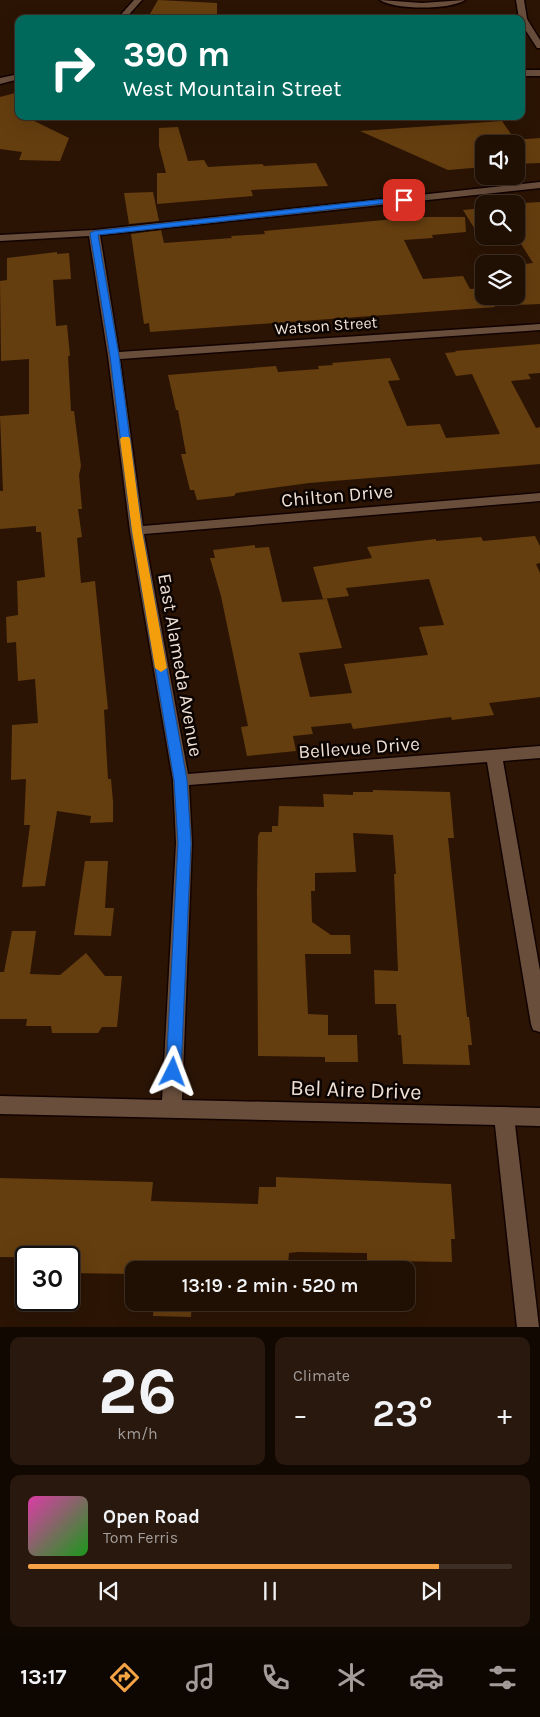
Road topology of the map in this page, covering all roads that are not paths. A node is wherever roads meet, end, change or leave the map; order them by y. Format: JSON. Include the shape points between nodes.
{"nodes":[{"id":1,"x":138,"y":0,"type":"edge"},
{"id":2,"x":384,"y":0,"type":"edge"},
{"id":3,"x":461,"y":0,"type":"edge"},
{"id":4,"x":520,"y":0,"type":"edge"},
{"id":5,"x":125,"y":15,"type":"edge"},
{"id":6,"x":522,"y":15,"type":"edge"},
{"id":7,"x":525,"y":22,"type":"edge"},
{"id":8,"x":540,"y":46,"type":"edge"},
{"id":9,"x":525,"y":73,"type":"edge"},
{"id":10,"x":540,"y":74,"type":"edge"},
{"id":11,"x":15,"y":77,"type":"edge"},
{"id":12,"x":0,"y":81,"type":"edge"},
{"id":13,"x":540,"y":185,"type":"edge"},
{"id":14,"x":94,"y":233,"type":"junction"},
{"id":15,"x":0,"y":238,"type":"edge"},
{"id":16,"x":540,"y":327,"type":"edge"},
{"id":17,"x":114,"y":356,"type":"junction"},
{"id":18,"x":540,"y":497,"type":"edge"},
{"id":19,"x":137,"y":531,"type":"junction"},
{"id":20,"x":540,"y":752,"type":"edge"},
{"id":21,"x":494,"y":757,"type":"junction"},
{"id":22,"x":181,"y":780,"type":"junction"},
{"id":23,"x":540,"y":1024,"type":"edge"},
{"id":24,"x":0,"y":1105,"type":"edge"},
{"id":25,"x":172,"y":1108,"type":"junction"},
{"id":26,"x":504,"y":1116,"type":"junction"},
{"id":27,"x":540,"y":1116,"type":"edge"},
{"id":28,"x":528,"y":1327,"type":"edge"}],
"edges":[{"from":1,"to":5,"type":"street"},
{"from":2,"to":3,"type":"street","via":[[419,6]]},
{"from":4,"to":6,"type":"street"},
{"from":7,"to":8,"type":"street"},
{"from":9,"to":10,"type":"street"},
{"from":11,"to":12,"type":"street"},
{"from":13,"to":14,"type":"street"},
{"from":14,"to":15,"type":"street"},
{"from":14,"to":17,"type":"street","name":"East Alameda Avenue"},
{"from":16,"to":17,"type":"street","name":"Watson Street"},
{"from":17,"to":19,"type":"street","name":"East Alameda Avenue"},
{"from":18,"to":19,"type":"street","name":"Chilton Drive"},
{"from":19,"to":22,"type":"street","name":"East Alameda Avenue"},
{"from":20,"to":21,"type":"street","name":"Bellevue Drive"},
{"from":21,"to":22,"type":"street","name":"Bellevue Drive"},
{"from":21,"to":23,"type":"street"},
{"from":22,"to":25,"type":"street","name":"East Alameda Avenue","via":[[184,843]]},
{"from":24,"to":25,"type":"street","name":"Bel Aire Drive"},
{"from":25,"to":26,"type":"street","name":"Bel Aire Drive"},
{"from":26,"to":27,"type":"street","name":"Bel Aire Drive"},
{"from":26,"to":28,"type":"street"}]}
